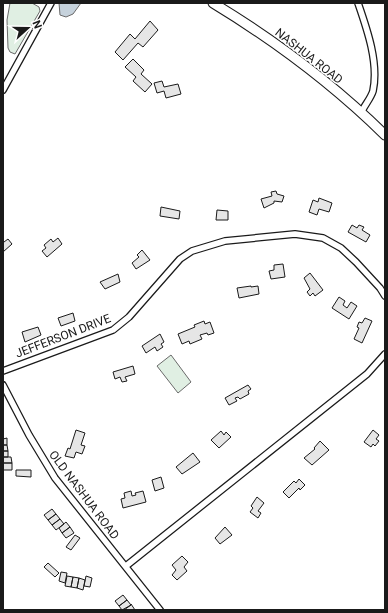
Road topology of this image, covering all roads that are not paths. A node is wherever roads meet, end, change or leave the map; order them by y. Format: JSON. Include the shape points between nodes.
{"nodes":[{"id":1,"x":51,"y":3,"type":"edge"},
{"id":2,"x":214,"y":3,"type":"edge"},
{"id":3,"x":358,"y":3,"type":"edge"},
{"id":4,"x":3,"y":90,"type":"edge"},
{"id":5,"x":361,"y":113,"type":"junction"},
{"id":6,"x":385,"y":135,"type":"edge"},
{"id":7,"x":385,"y":296,"type":"edge"},
{"id":8,"x":385,"y":354,"type":"edge"},
{"id":9,"x":3,"y":371,"type":"edge"},
{"id":10,"x":3,"y":385,"type":"edge"},
{"id":11,"x":126,"y":566,"type":"junction"},
{"id":12,"x":160,"y":610,"type":"edge"}],
"edges":[{"from":1,"to":4,"type":"street"},
{"from":2,"to":5,"type":"main road","name":"NASHUA ROAD","via":[[292,56]]},
{"from":3,"to":5,"type":"street","via":[[370,37],[373,70],[373,92]]},
{"from":5,"to":6,"type":"main road","name":"NASHUA ROAD"},
{"from":7,"to":9,"type":"street","name":"JEFFERSON DRIVE","via":[[356,262],[341,248],[323,238],[295,234],[225,241],[205,246],[180,259],[129,317],[113,330]]},
{"from":8,"to":11,"type":"street","via":[[367,374]]},
{"from":10,"to":11,"type":"street","name":"OLD NASHUA ROAD","via":[[55,478]]},
{"from":11,"to":12,"type":"street","name":"OLD NASHUA ROAD"}]}
